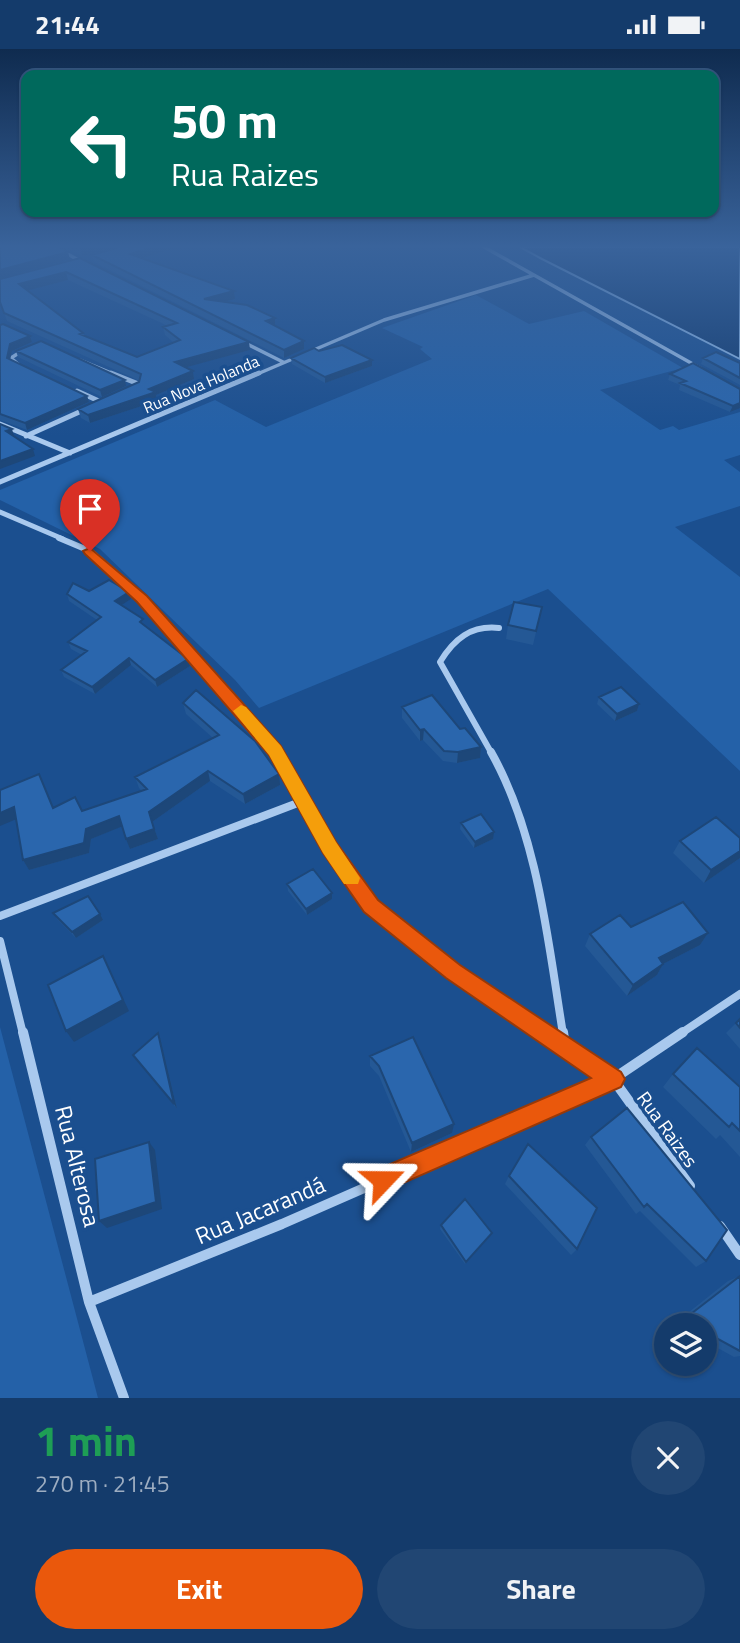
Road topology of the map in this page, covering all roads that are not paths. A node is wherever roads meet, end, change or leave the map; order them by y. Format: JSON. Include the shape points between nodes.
{"nodes":[{"id":1,"x":411,"y":310,"type":"edge"},
{"id":2,"x":596,"y":310,"type":"edge"},
{"id":3,"x":236,"y":338,"type":"edge"},
{"id":4,"x":27,"y":349,"type":"edge"},
{"id":5,"x":78,"y":359,"type":"edge"},
{"id":6,"x":283,"y":362,"type":"junction"},
{"id":7,"x":29,"y":369,"type":"edge"},
{"id":8,"x":703,"y":370,"type":"edge"},
{"id":9,"x":65,"y":386,"type":"edge"},
{"id":10,"x":134,"y":389,"type":"edge"},
{"id":11,"x":112,"y":398,"type":"edge"},
{"id":12,"x":102,"y":402,"type":"junction"},
{"id":13,"x":0,"y":424,"type":"edge"},
{"id":14,"x":26,"y":436,"type":"junction"},
{"id":15,"x":70,"y":453,"type":"junction"},
{"id":16,"x":0,"y":482,"type":"edge"},
{"id":17,"x":0,"y":512,"type":"edge"},
{"id":18,"x":499,"y":628,"type":"dead end"},
{"id":19,"x":303,"y":801,"type":"junction"},
{"id":20,"x":0,"y":916,"type":"edge"},
{"id":21,"x":0,"y":941,"type":"edge"},
{"id":22,"x":740,"y":995,"type":"edge"},
{"id":23,"x":565,"y":1047,"type":"junction"},
{"id":24,"x":613,"y":1079,"type":"junction"},
{"id":25,"x":700,"y":1200,"type":"edge"},
{"id":26,"x":716,"y":1222,"type":"edge"},
{"id":27,"x":740,"y":1255,"type":"edge"},
{"id":28,"x":89,"y":1302,"type":"junction"},
{"id":29,"x":124,"y":1398,"type":"edge"}],
"edges":[{"from":1,"to":6,"type":"street","name":"Rua Nova Holanda"},
{"from":2,"to":8,"type":"street"},
{"from":3,"to":6,"type":"street"},
{"from":4,"to":7,"type":"street","via":[[11,358]]},
{"from":5,"to":10,"type":"street","via":[[139,386]]},
{"from":6,"to":15,"type":"street","name":"Rua Nova Holanda"},
{"from":9,"to":12,"type":"street"},
{"from":11,"to":12,"type":"street"},
{"from":12,"to":14,"type":"street"},
{"from":13,"to":14,"type":"street"},
{"from":14,"to":15,"type":"street"},
{"from":15,"to":16,"type":"street","name":"Rua Nova Holanda"},
{"from":17,"to":19,"type":"street","name":"Rua Raizes","via":[[90,551],[126,582],[275,750]]},
{"from":18,"to":23,"type":"street","via":[[485,625],[466,631],[440,662],[506,778],[540,890]]},
{"from":19,"to":20,"type":"street"},
{"from":19,"to":23,"type":"street","name":"Rua Raizes","via":[[371,906],[453,971]]},
{"from":21,"to":28,"type":"street","name":"Rua Alterosa"},
{"from":22,"to":24,"type":"street","name":"Rua Jacarandá"},
{"from":23,"to":24,"type":"street","name":"Rua Raizes"},
{"from":24,"to":25,"type":"street","name":"Rua Raizes"},
{"from":24,"to":28,"type":"street","name":"Rua Jacarandá","via":[[282,1224]]},
{"from":26,"to":27,"type":"street"},
{"from":28,"to":29,"type":"street","name":"Rua Alterosa"}]}
